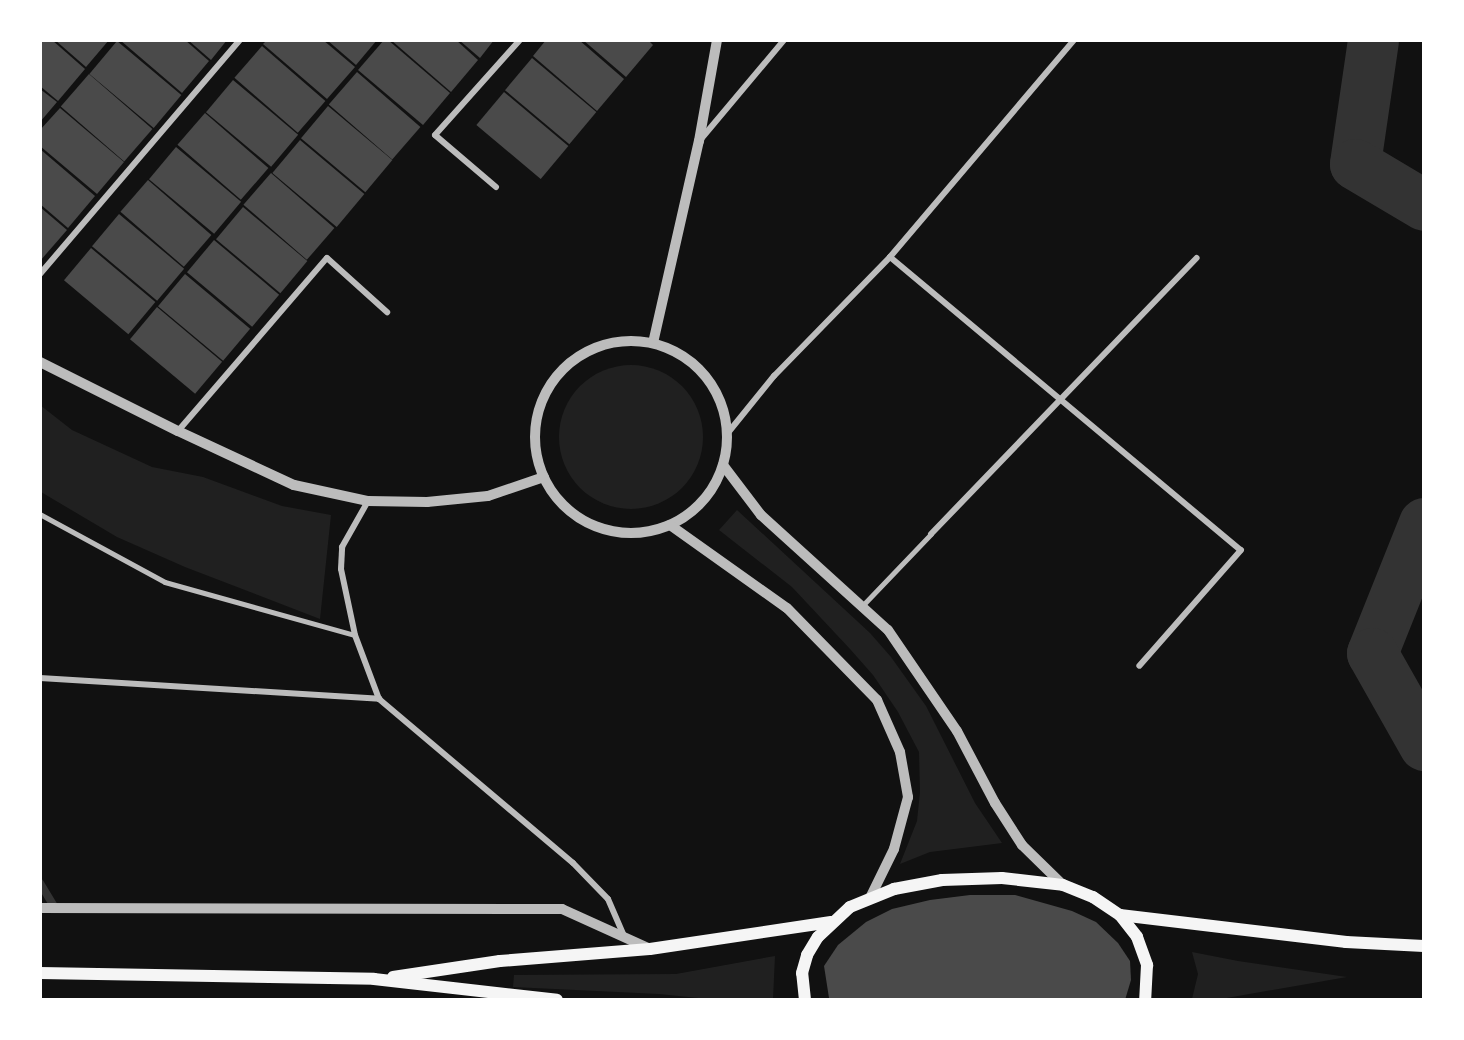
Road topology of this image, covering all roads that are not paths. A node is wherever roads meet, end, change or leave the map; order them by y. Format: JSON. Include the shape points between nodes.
{"nodes":[{"id":1,"x":240,"y":40,"type":"edge"},
{"id":2,"x":520,"y":40,"type":"edge"},
{"id":3,"x":717,"y":40,"type":"edge"},
{"id":4,"x":784,"y":40,"type":"edge"},
{"id":5,"x":1074,"y":40,"type":"edge"},
{"id":6,"x":699,"y":141,"type":"junction"},
{"id":7,"x":496,"y":187,"type":"dead end"},
{"id":8,"x":890,"y":257,"type":"junction"},
{"id":9,"x":1197,"y":258,"type":"dead end"},
{"id":10,"x":40,"y":274,"type":"edge"},
{"id":11,"x":387,"y":312,"type":"dead end"},
{"id":12,"x":653,"y":343,"type":"junction"},
{"id":13,"x":40,"y":362,"type":"edge"},
{"id":14,"x":1060,"y":400,"type":"junction"},
{"id":15,"x":178,"y":431,"type":"junction"},
{"id":16,"x":727,"y":434,"type":"junction"},
{"id":17,"x":723,"y":465,"type":"junction"},
{"id":18,"x":544,"y":477,"type":"junction"},
{"id":19,"x":368,"y":501,"type":"junction"},
{"id":20,"x":40,"y":514,"type":"edge"},
{"id":21,"x":670,"y":525,"type":"junction"},
{"id":22,"x":931,"y":534,"type":"joint"},
{"id":23,"x":863,"y":605,"type":"junction"},
{"id":24,"x":355,"y":635,"type":"junction"},
{"id":25,"x":1139,"y":666,"type":"dead end"},
{"id":26,"x":40,"y":678,"type":"edge"},
{"id":27,"x":379,"y":699,"type":"junction"},
{"id":28,"x":1063,"y":885,"type":"junction"},
{"id":29,"x":870,"y":898,"type":"junction"},
{"id":30,"x":40,"y":908,"type":"edge"},
{"id":31,"x":1120,"y":915,"type":"junction"},
{"id":32,"x":831,"y":922,"type":"junction"},
{"id":33,"x":625,"y":937,"type":"junction"},
{"id":34,"x":1424,"y":946,"type":"edge"},
{"id":35,"x":650,"y":949,"type":"junction"},
{"id":36,"x":40,"y":973,"type":"edge"},
{"id":37,"x":374,"y":980,"type":"junction"},
{"id":38,"x":557,"y":999,"type":"edge"},
{"id":39,"x":805,"y":999,"type":"edge"},
{"id":40,"x":1145,"y":999,"type":"edge"}],
"edges":[{"from":1,"to":10,"type":"street"},
{"from":2,"to":7,"type":"street","via":[[435,135]]},
{"from":3,"to":6,"type":"street"},
{"from":4,"to":6,"type":"street"},
{"from":5,"to":8,"type":"street"},
{"from":6,"to":12,"type":"street"},
{"from":8,"to":14,"type":"street"},
{"from":8,"to":16,"type":"street","via":[[774,376]]},
{"from":9,"to":14,"type":"street"},
{"from":11,"to":15,"type":"street","via":[[327,258]]},
{"from":12,"to":16,"type":"street","via":[[686,358],[699,369],[720,399]]},
{"from":12,"to":18,"type":"street","via":[[600,346],[557,376],[546,391],[535,425],[535,443]]},
{"from":13,"to":15,"type":"street"},
{"from":14,"to":22,"type":"street"},
{"from":14,"to":25,"type":"street","via":[[1241,550]]},
{"from":15,"to":19,"type":"street","via":[[294,485]]},
{"from":16,"to":17,"type":"street"},
{"from":17,"to":21,"type":"street","via":[[697,506]]},
{"from":17,"to":23,"type":"street","via":[[761,515]]},
{"from":18,"to":19,"type":"street","via":[[488,496],[427,502]]},
{"from":18,"to":21,"type":"street","via":[[565,507],[597,527],[633,533]]},
{"from":19,"to":24,"type":"street","via":[[342,547],[341,569]]},
{"from":20,"to":24,"type":"lane","via":[[165,582]]},
{"from":21,"to":29,"type":"street","via":[[787,608],[877,700],[900,752],[908,797],[894,849]]},
{"from":22,"to":23,"type":"lane"},
{"from":23,"to":28,"type":"street","via":[[888,630],[934,696],[1022,845]]},
{"from":24,"to":27,"type":"street"},
{"from":26,"to":27,"type":"street"},
{"from":27,"to":33,"type":"street","via":[[573,863],[608,899]]},
{"from":28,"to":29,"type":"main road","via":[[1002,878],[942,880]]},
{"from":28,"to":31,"type":"main road","via":[[1093,897]]},
{"from":29,"to":32,"type":"main road"},
{"from":30,"to":33,"type":"street","via":[[562,909]]},
{"from":31,"to":34,"type":"main road","via":[[1346,942]]},
{"from":31,"to":40,"type":"main road","via":[[1137,937],[1147,965]]},
{"from":32,"to":35,"type":"main road"},
{"from":32,"to":39,"type":"main road","via":[[807,955],[802,973]]},
{"from":33,"to":35,"type":"street"},
{"from":35,"to":37,"type":"main road","via":[[500,961]]},
{"from":36,"to":37,"type":"main road"},
{"from":37,"to":38,"type":"main road"}]}
